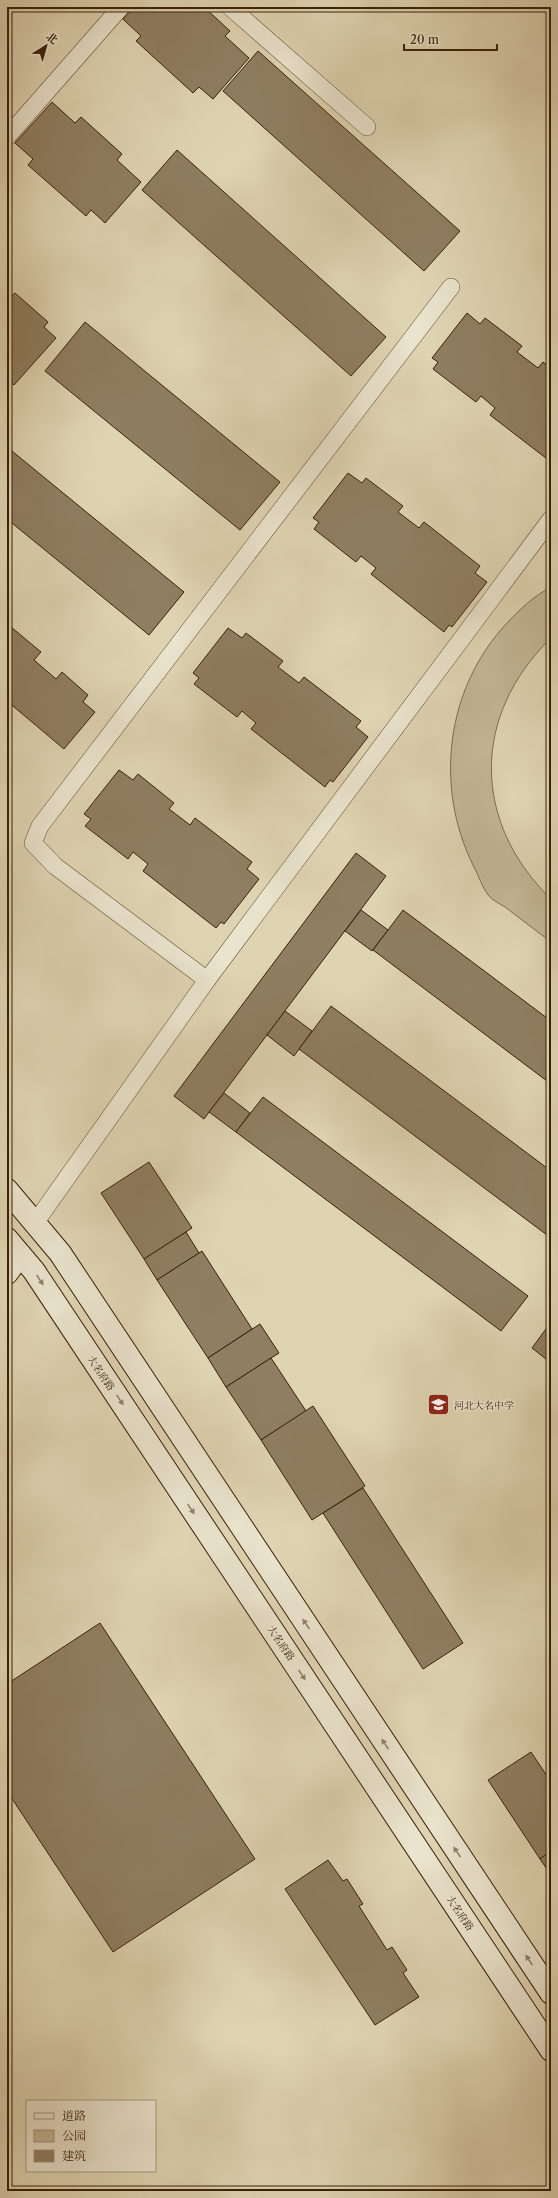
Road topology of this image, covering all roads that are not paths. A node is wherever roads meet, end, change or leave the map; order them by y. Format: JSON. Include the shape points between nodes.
{"nodes":[{"id":1,"x":121,"y":7,"type":"edge"},
{"id":2,"x":230,"y":7,"type":"edge"},
{"id":3,"x":367,"y":127,"type":"dead end"},
{"id":4,"x":7,"y":137,"type":"edge"},
{"id":5,"x":451,"y":287,"type":"dead end"},
{"id":6,"x":551,"y":520,"type":"edge"},
{"id":7,"x":207,"y":980,"type":"junction"},
{"id":8,"x":7,"y":1190,"type":"edge"},
{"id":9,"x":35,"y":1222,"type":"junction"},
{"id":10,"x":14,"y":1247,"type":"edge"},
{"id":11,"x":7,"y":1273,"type":"edge"},
{"id":12,"x":551,"y":1993,"type":"edge"},
{"id":13,"x":551,"y":2050,"type":"edge"}],
"edges":[{"from":1,"to":4,"type":"lane"},
{"from":2,"to":3,"type":"lane"},
{"from":5,"to":7,"type":"lane","via":[[40,826],[33,843],[55,866]]},
{"from":6,"to":7,"type":"lane"},
{"from":7,"to":9,"type":"lane"},
{"from":8,"to":9,"type":"street"},
{"from":12,"to":9,"type":"street","one_way":true,"via":[[60,1253]]},
{"from":10,"to":11,"type":"street"},
{"from":10,"to":13,"type":"street","name":"大名府路","one_way":true,"via":[[34,1271]]}]}
